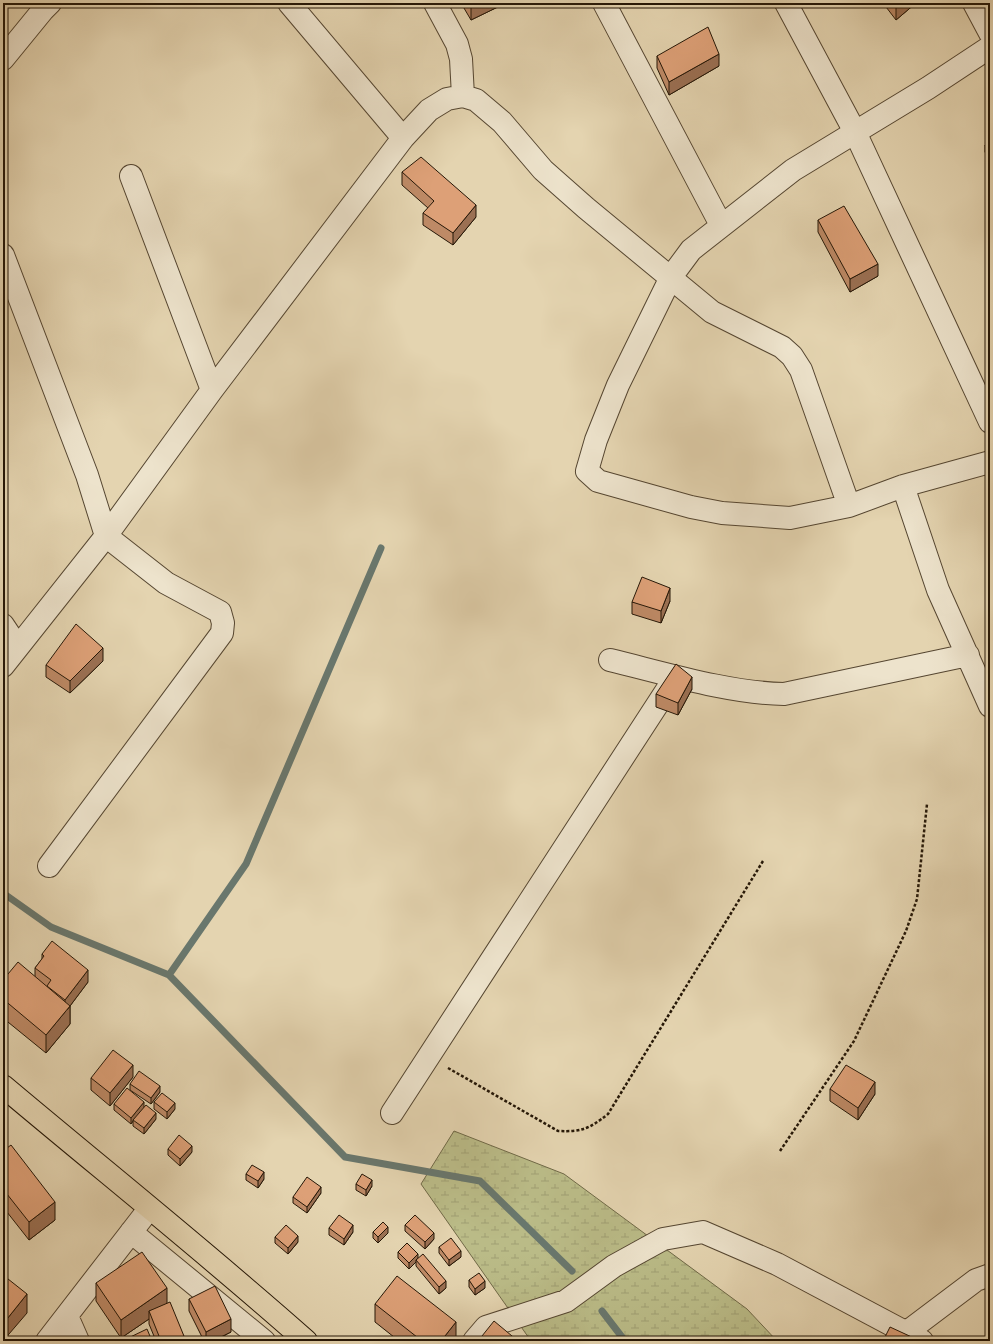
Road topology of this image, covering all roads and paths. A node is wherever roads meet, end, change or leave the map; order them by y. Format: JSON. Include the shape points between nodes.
{"nodes":[{"id":1,"x":50,"y":3,"type":"edge"},
{"id":2,"x":289,"y":3,"type":"edge"},
{"id":3,"x":435,"y":3,"type":"edge"},
{"id":4,"x":604,"y":3,"type":"edge"},
{"id":5,"x":786,"y":3,"type":"edge"},
{"id":6,"x":974,"y":3,"type":"edge"},
{"id":7,"x":990,"y":33,"type":"edge"},
{"id":8,"x":990,"y":47,"type":"edge"},
{"id":9,"x":3,"y":59,"type":"edge"},
{"id":10,"x":463,"y":96,"type":"junction"},
{"id":11,"x":855,"y":132,"type":"junction"},
{"id":12,"x":403,"y":138,"type":"junction"},
{"id":13,"x":131,"y":176,"type":"dead end"},
{"id":14,"x":721,"y":225,"type":"junction"},
{"id":15,"x":3,"y":255,"type":"edge"},
{"id":16,"x":671,"y":277,"type":"junction"},
{"id":17,"x":212,"y":390,"type":"junction"},
{"id":18,"x":990,"y":422,"type":"edge"},
{"id":19,"x":990,"y":462,"type":"edge"},
{"id":20,"x":903,"y":486,"type":"junction"},
{"id":21,"x":849,"y":506,"type":"junction"},
{"id":22,"x":106,"y":536,"type":"junction"},
{"id":23,"x":3,"y":625,"type":"edge"},
{"id":24,"x":17,"y":646,"type":"junction"},
{"id":25,"x":968,"y":655,"type":"junction"},
{"id":26,"x":610,"y":660,"type":"dead end"},
{"id":27,"x":3,"y":666,"type":"edge"},
{"id":28,"x":676,"y":676,"type":"junction"},
{"id":29,"x":990,"y":706,"type":"edge"},
{"id":30,"x":927,"y":804,"type":"dead end"},
{"id":31,"x":763,"y":861,"type":"dead end"},
{"id":32,"x":49,"y":866,"type":"dead end"},
{"id":33,"x":429,"y":1057,"type":"junction"},
{"id":34,"x":3,"y":1086,"type":"edge"},
{"id":35,"x":392,"y":1113,"type":"dead end"},
{"id":36,"x":780,"y":1152,"type":"dead end"},
{"id":37,"x":149,"y":1209,"type":"junction"},
{"id":38,"x":131,"y":1232,"type":"junction"},
{"id":39,"x":990,"y":1275,"type":"edge"},
{"id":40,"x":67,"y":1316,"type":"junction"},
{"id":41,"x":238,"y":1319,"type":"junction"},
{"id":42,"x":915,"y":1337,"type":"edge"},
{"id":43,"x":47,"y":1341,"type":"edge"},
{"id":44,"x":78,"y":1341,"type":"edge"},
{"id":45,"x":247,"y":1341,"type":"edge"},
{"id":46,"x":264,"y":1341,"type":"edge"},
{"id":47,"x":306,"y":1341,"type":"edge"},
{"id":48,"x":474,"y":1341,"type":"edge"}],
"edges":[{"from":1,"to":9,"type":"street"},
{"from":2,"to":12,"type":"street"},
{"from":3,"to":10,"type":"street","via":[[457,44],[461,59]]},
{"from":4,"to":14,"type":"street"},
{"from":5,"to":11,"type":"street"},
{"from":6,"to":7,"type":"street"},
{"from":8,"to":11,"type":"street"},
{"from":10,"to":12,"type":"street","via":[[447,99],[429,110]]},
{"from":10,"to":16,"type":"street","via":[[476,100],[489,109],[543,170]]},
{"from":11,"to":14,"type":"street","via":[[792,170]]},
{"from":11,"to":18,"type":"street"},
{"from":12,"to":17,"type":"street"},
{"from":13,"to":17,"type":"street"},
{"from":14,"to":16,"type":"street","via":[[691,250]]},
{"from":15,"to":22,"type":"street","via":[[84,468]]},
{"from":16,"to":21,"type":"street","via":[[712,312],[782,347],[792,356],[801,370]]},
{"from":16,"to":21,"type":"street","via":[[618,386],[596,440],[587,471],[598,481],[722,513],[790,518]]},
{"from":17,"to":22,"type":"street"},
{"from":19,"to":20,"type":"street"},
{"from":20,"to":21,"type":"street"},
{"from":20,"to":25,"type":"street","via":[[938,590]]},
{"from":22,"to":24,"type":"street"},
{"from":22,"to":32,"type":"street","via":[[166,583],[220,612],[222,633]]},
{"from":23,"to":24,"type":"street"},
{"from":24,"to":27,"type":"street"},
{"from":25,"to":28,"type":"street","via":[[784,694],[764,693]]},
{"from":25,"to":29,"type":"street"},
{"from":26,"to":28,"type":"street"},
{"from":28,"to":33,"type":"street"},
{"from":30,"to":36,"type":"path","via":[[917,899],[906,931],[854,1041]]},
{"from":31,"to":33,"type":"path","via":[[608,1114],[591,1127],[577,1132],[558,1131]]},
{"from":33,"to":35,"type":"street"},
{"from":34,"to":37,"type":"main road"},
{"from":37,"to":38,"type":"street"},
{"from":37,"to":47,"type":"main road","via":[[226,1270]]},
{"from":38,"to":40,"type":"street"},
{"from":38,"to":41,"type":"street"},
{"from":39,"to":42,"type":"street","via":[[976,1280]]},
{"from":40,"to":43,"type":"street"},
{"from":40,"to":44,"type":"street"},
{"from":41,"to":45,"type":"street"},
{"from":41,"to":46,"type":"street"},
{"from":42,"to":48,"type":"street","via":[[777,1264],[703,1232],[663,1239],[614,1266],[566,1302],[486,1327]]}]}
